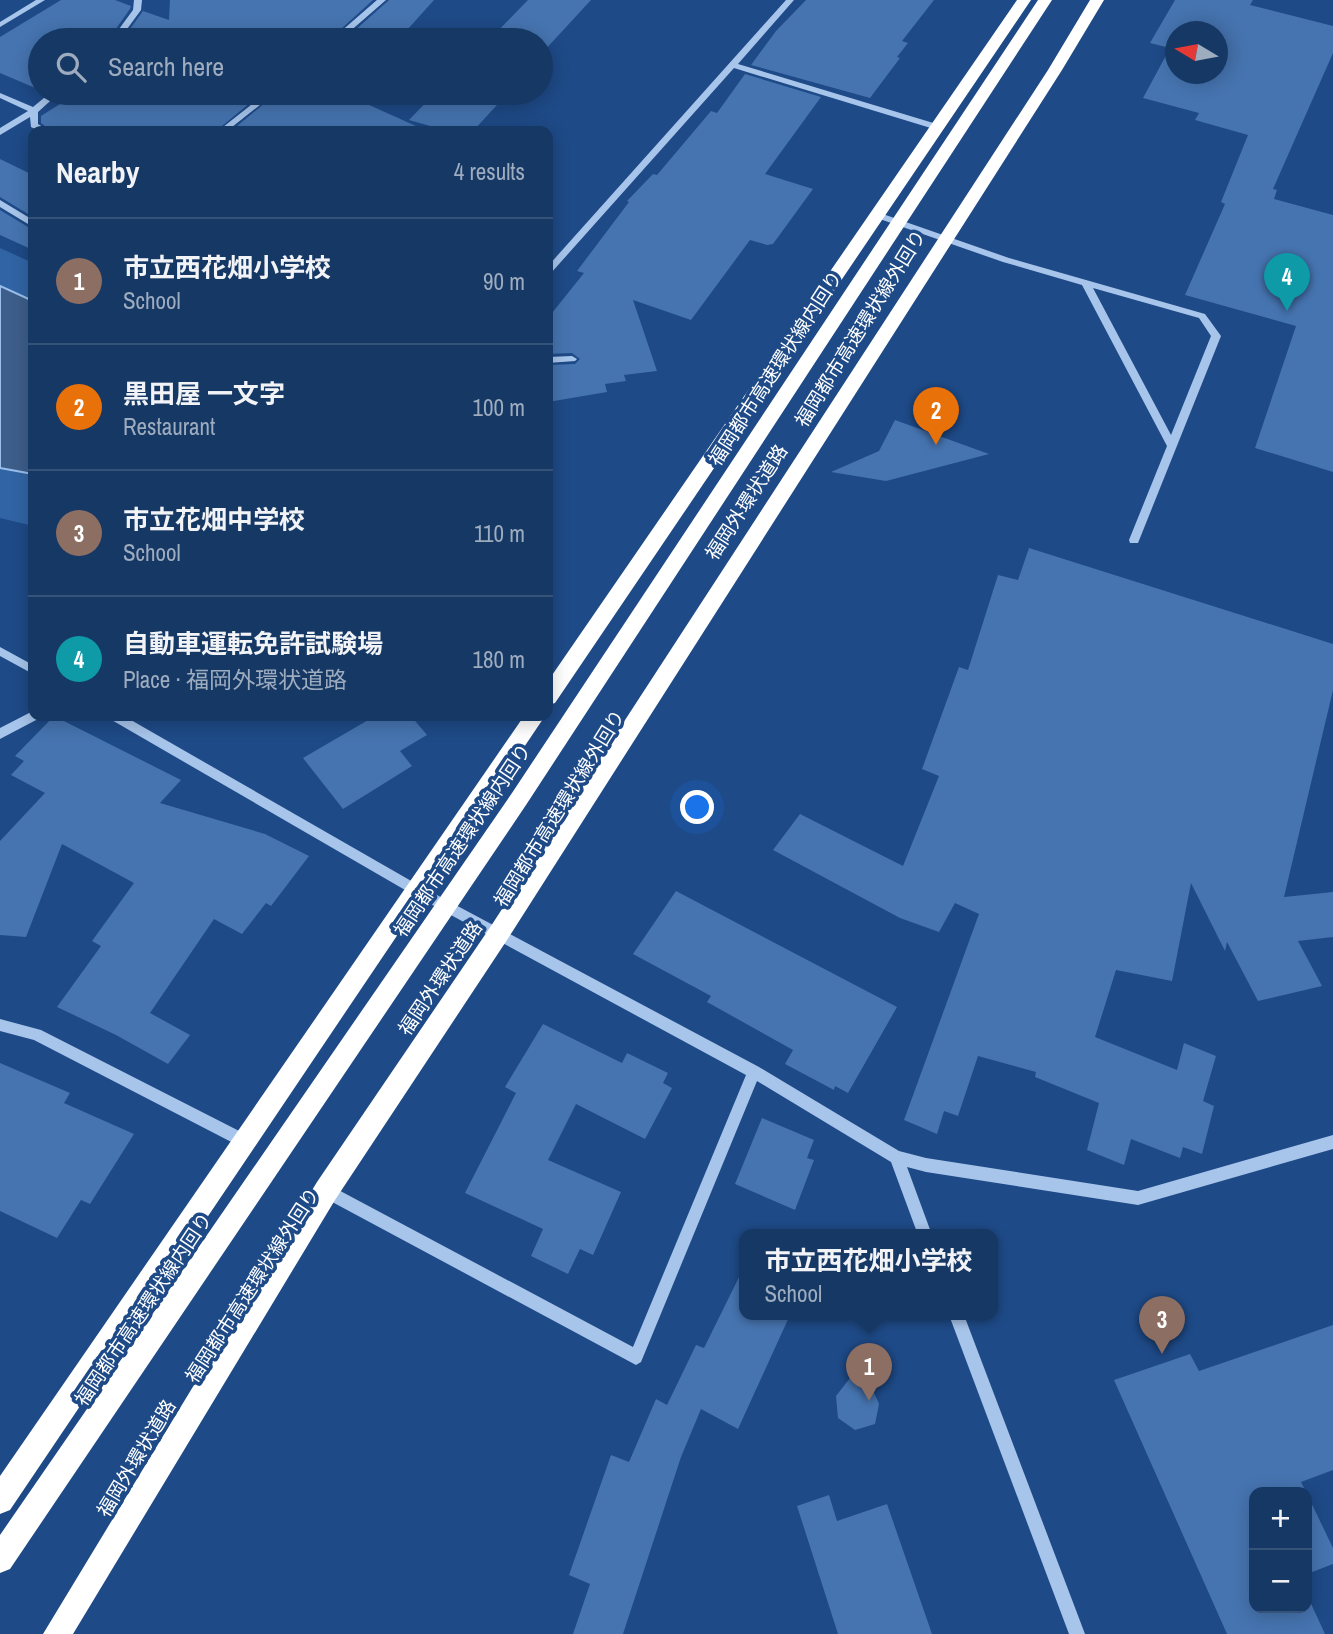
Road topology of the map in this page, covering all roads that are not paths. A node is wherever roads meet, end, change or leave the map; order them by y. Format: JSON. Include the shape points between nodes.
{"nodes":[{"id":1,"x":41,"y":0,"type":"edge"},
{"id":2,"x":138,"y":0,"type":"edge"},
{"id":3,"x":382,"y":0,"type":"edge"},
{"id":4,"x":790,"y":0,"type":"edge"},
{"id":5,"x":1024,"y":0,"type":"edge"},
{"id":6,"x":1045,"y":0,"type":"edge"},
{"id":7,"x":1094,"y":0,"type":"edge"},
{"id":8,"x":0,"y":25,"type":"edge"},
{"id":9,"x":124,"y":28,"type":"edge"},
{"id":10,"x":349,"y":28,"type":"edge"},
{"id":11,"x":734,"y":65,"type":"junction"},
{"id":12,"x":0,"y":95,"type":"edge"},
{"id":13,"x":41,"y":105,"type":"edge"},
{"id":14,"x":256,"y":105,"type":"edge"},
{"id":15,"x":34,"y":111,"type":"junction"},
{"id":16,"x":36,"y":126,"type":"edge"},
{"id":17,"x":228,"y":126,"type":"edge"},
{"id":18,"x":937,"y":127,"type":"junction"},
{"id":19,"x":0,"y":132,"type":"edge"},
{"id":20,"x":0,"y":203,"type":"edge"},
{"id":21,"x":877,"y":215,"type":"junction"},
{"id":22,"x":28,"y":222,"type":"edge"},
{"id":23,"x":945,"y":237,"type":"junction"},
{"id":24,"x":553,"y":265,"type":"edge"},
{"id":25,"x":1086,"y":284,"type":"junction"},
{"id":26,"x":572,"y":359,"type":"dead end"},
{"id":27,"x":553,"y":360,"type":"edge"},
{"id":28,"x":1171,"y":445,"type":"junction"},
{"id":29,"x":1134,"y":540,"type":"dead end"},
{"id":30,"x":0,"y":651,"type":"edge"},
{"id":31,"x":28,"y":667,"type":"edge"},
{"id":32,"x":553,"y":690,"type":"edge"},
{"id":33,"x":28,"y":719,"type":"edge"},
{"id":34,"x":123,"y":721,"type":"edge"},
{"id":35,"x":532,"y":721,"type":"edge"},
{"id":36,"x":0,"y":734,"type":"edge"},
{"id":37,"x":416,"y":890,"type":"junction"},
{"id":38,"x":499,"y":933,"type":"junction"},
{"id":39,"x":0,"y":1025,"type":"edge"},
{"id":40,"x":754,"y":1072,"type":"junction"},
{"id":41,"x":246,"y":1142,"type":"junction"},
{"id":42,"x":1333,"y":1142,"type":"edge"},
{"id":43,"x":896,"y":1157,"type":"junction"},
{"id":44,"x":327,"y":1192,"type":"junction"},
{"id":45,"x":923,"y":1229,"type":"edge"},
{"id":46,"x":958,"y":1320,"type":"edge"},
{"id":47,"x":0,"y":1500,"type":"edge"},
{"id":48,"x":0,"y":1559,"type":"edge"},
{"id":49,"x":55,"y":1634,"type":"edge"},
{"id":50,"x":1077,"y":1634,"type":"edge"}],
"edges":[{"from":1,"to":8,"type":"street"},
{"from":2,"to":9,"type":"street","via":[[137,10]]},
{"from":3,"to":10,"type":"street"},
{"from":4,"to":11,"type":"street"},
{"from":5,"to":18,"type":"highway"},
{"from":6,"to":48,"type":"highway","name":"福岡都市高速環状線内回り","via":[[511,811]]},
{"from":7,"to":23,"type":"highway","name":"福岡外環状道路","via":[[1055,70]]},
{"from":7,"to":49,"type":"highway","name":"福岡都市高速環状線外回り","via":[[575,826]]},
{"from":11,"to":18,"type":"street"},
{"from":11,"to":24,"type":"street"},
{"from":12,"to":15,"type":"street"},
{"from":13,"to":15,"type":"street"},
{"from":14,"to":17,"type":"street"},
{"from":15,"to":16,"type":"street"},
{"from":15,"to":19,"type":"street"},
{"from":18,"to":21,"type":"highway"},
{"from":20,"to":22,"type":"street"},
{"from":21,"to":23,"type":"street"},
{"from":21,"to":32,"type":"highway"},
{"from":23,"to":25,"type":"street"},
{"from":23,"to":38,"type":"highway","name":"福岡外環状道路"},
{"from":25,"to":28,"type":"street"},
{"from":25,"to":28,"type":"street","via":[[1202,316],[1216,336]]},
{"from":26,"to":27,"type":"street"},
{"from":28,"to":29,"type":"street"},
{"from":30,"to":31,"type":"street"},
{"from":33,"to":36,"type":"street"},
{"from":34,"to":37,"type":"street"},
{"from":35,"to":37,"type":"highway"},
{"from":37,"to":38,"type":"street"},
{"from":37,"to":41,"type":"highway"},
{"from":38,"to":40,"type":"street"},
{"from":38,"to":44,"type":"highway","name":"福岡外環状道路"},
{"from":39,"to":41,"type":"street","via":[[36,1034]]},
{"from":40,"to":43,"type":"street"},
{"from":40,"to":44,"type":"street","via":[[636,1357]]},
{"from":41,"to":47,"type":"highway"},
{"from":42,"to":43,"type":"street","via":[[1138,1198]]},
{"from":43,"to":45,"type":"street"},
{"from":44,"to":49,"type":"highway","name":"福岡外環状道路"},
{"from":46,"to":50,"type":"street"}]}
